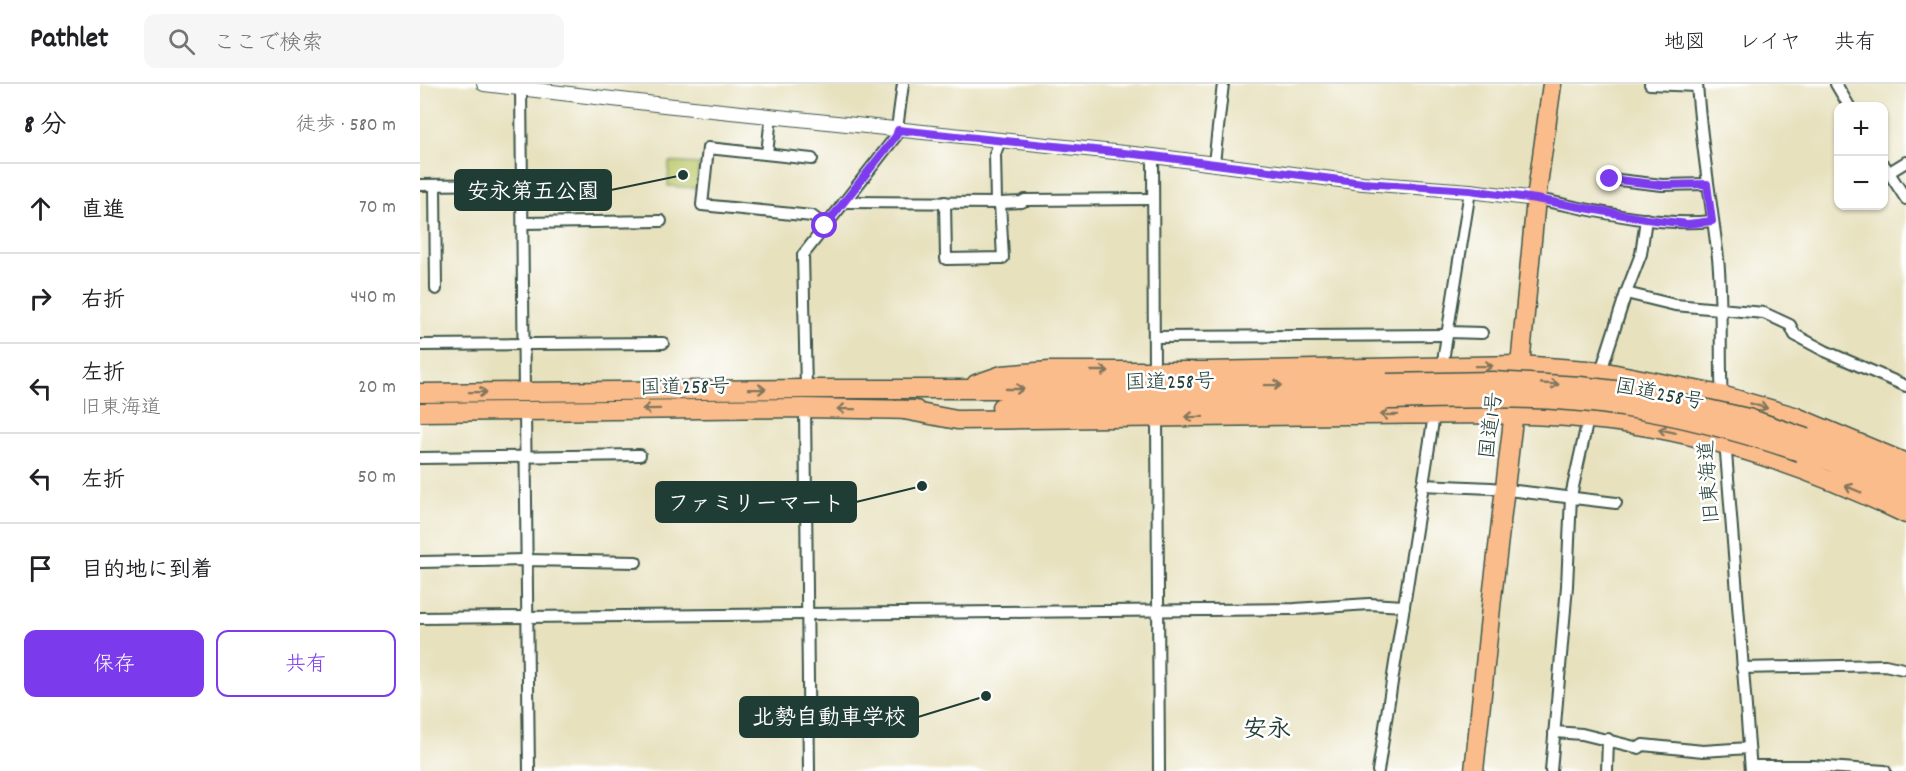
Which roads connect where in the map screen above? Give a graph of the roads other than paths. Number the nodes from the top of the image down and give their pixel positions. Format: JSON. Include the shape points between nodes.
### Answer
{"nodes":[{"id":1,"x":484,"y":84,"type":"edge"},
{"id":2,"x":903,"y":84,"type":"edge"},
{"id":3,"x":1223,"y":84,"type":"edge"},
{"id":4,"x":1552,"y":84,"type":"edge"},
{"id":5,"x":1650,"y":84,"type":"edge"},
{"id":6,"x":1836,"y":84,"type":"edge"},
{"id":7,"x":1697,"y":85,"type":"edge"},
{"id":8,"x":530,"y":87,"type":"edge"},
{"id":9,"x":1847,"y":102,"type":"edge"},
{"id":10,"x":771,"y":116,"type":"junction"},
{"id":11,"x":898,"y":130,"type":"junction"},
{"id":12,"x":1000,"y":140,"type":"junction"},
{"id":13,"x":767,"y":154,"type":"junction"},
{"id":14,"x":1153,"y":156,"type":"junction"},
{"id":15,"x":812,"y":159,"type":"dead end"},
{"id":16,"x":1906,"y":162,"type":"edge"},
{"id":17,"x":1214,"y":163,"type":"junction"},
{"id":18,"x":1888,"y":168,"type":"edge"},
{"id":19,"x":1888,"y":172,"type":"edge"},
{"id":20,"x":1610,"y":179,"type":"dead end"},
{"id":21,"x":522,"y":184,"type":"junction"},
{"id":22,"x":1707,"y":184,"type":"junction"},
{"id":23,"x":420,"y":185,"type":"edge"},
{"id":24,"x":435,"y":185,"type":"junction"},
{"id":25,"x":1470,"y":190,"type":"junction"},
{"id":26,"x":1152,"y":199,"type":"junction"},
{"id":27,"x":1536,"y":199,"type":"junction"},
{"id":28,"x":1906,"y":199,"type":"edge"},
{"id":29,"x":844,"y":202,"type":"junction"},
{"id":30,"x":945,"y":202,"type":"junction"},
{"id":31,"x":998,"y":202,"type":"junction"},
{"id":32,"x":1646,"y":219,"type":"junction"},
{"id":33,"x":661,"y":220,"type":"dead end"},
{"id":34,"x":1712,"y":221,"type":"junction"},
{"id":35,"x":523,"y":223,"type":"junction"},
{"id":36,"x":825,"y":226,"type":"junction"},
{"id":37,"x":436,"y":289,"type":"dead end"},
{"id":38,"x":1626,"y":293,"type":"junction"},
{"id":39,"x":1722,"y":310,"type":"junction"},
{"id":40,"x":1482,"y":333,"type":"dead end"},
{"id":41,"x":1447,"y":334,"type":"junction"},
{"id":42,"x":1154,"y":337,"type":"junction"},
{"id":43,"x":663,"y":343,"type":"dead end"},
{"id":44,"x":420,"y":345,"type":"edge"},
{"id":45,"x":524,"y":345,"type":"junction"},
{"id":46,"x":1520,"y":365,"type":"junction"},
{"id":47,"x":1443,"y":367,"type":"junction"},
{"id":48,"x":1154,"y":371,"type":"junction"},
{"id":49,"x":1601,"y":371,"type":"junction"},
{"id":50,"x":1906,"y":386,"type":"edge"},
{"id":51,"x":806,"y":389,"type":"junction"},
{"id":52,"x":960,"y":389,"type":"junction"},
{"id":53,"x":1387,"y":391,"type":"junction"},
{"id":54,"x":524,"y":392,"type":"junction"},
{"id":55,"x":420,"y":393,"type":"edge"},
{"id":56,"x":1722,"y":395,"type":"junction"},
{"id":57,"x":805,"y":408,"type":"junction"},
{"id":58,"x":904,"y":410,"type":"junction"},
{"id":59,"x":525,"y":411,"type":"junction"},
{"id":60,"x":420,"y":412,"type":"edge"},
{"id":61,"x":1434,"y":415,"type":"junction"},
{"id":62,"x":1514,"y":415,"type":"junction"},
{"id":63,"x":1156,"y":417,"type":"junction"},
{"id":64,"x":1588,"y":418,"type":"junction"},
{"id":65,"x":1725,"y":445,"type":"junction"},
{"id":66,"x":1803,"y":445,"type":"junction"},
{"id":67,"x":640,"y":455,"type":"dead end"},
{"id":68,"x":524,"y":456,"type":"junction"},
{"id":69,"x":420,"y":458,"type":"edge"},
{"id":70,"x":1906,"y":463,"type":"edge"},
{"id":71,"x":1906,"y":480,"type":"edge"},
{"id":72,"x":1422,"y":485,"type":"junction"},
{"id":73,"x":1505,"y":491,"type":"junction"},
{"id":74,"x":1571,"y":496,"type":"junction"},
{"id":75,"x":1906,"y":497,"type":"edge"},
{"id":76,"x":1616,"y":503,"type":"dead end"},
{"id":77,"x":1906,"y":514,"type":"edge"},
{"id":78,"x":526,"y":560,"type":"junction"},
{"id":79,"x":420,"y":562,"type":"edge"},
{"id":80,"x":636,"y":562,"type":"dead end"},
{"id":81,"x":1404,"y":606,"type":"junction"},
{"id":82,"x":1156,"y":611,"type":"junction"},
{"id":83,"x":807,"y":615,"type":"junction"},
{"id":84,"x":526,"y":617,"type":"junction"},
{"id":85,"x":420,"y":618,"type":"edge"},
{"id":86,"x":1742,"y":668,"type":"junction"},
{"id":87,"x":1902,"y":669,"type":"dead end"},
{"id":88,"x":1554,"y":732,"type":"junction"},
{"id":89,"x":1608,"y":740,"type":"junction"},
{"id":90,"x":1749,"y":748,"type":"junction"},
{"id":91,"x":1751,"y":768,"type":"edge"},
{"id":92,"x":529,"y":771,"type":"edge"},
{"id":93,"x":809,"y":771,"type":"edge"},
{"id":94,"x":1159,"y":771,"type":"edge"},
{"id":95,"x":1378,"y":771,"type":"edge"},
{"id":96,"x":1474,"y":771,"type":"edge"},
{"id":97,"x":1551,"y":771,"type":"edge"},
{"id":98,"x":1607,"y":771,"type":"edge"},
{"id":99,"x":1885,"y":771,"type":"edge"}],
"edges":[{"from":1,"to":8,"type":"street"},
{"from":2,"to":11,"type":"street"},
{"from":3,"to":17,"type":"street"},
{"from":4,"to":27,"type":"highway","name":"国道1号"},
{"from":5,"to":7,"type":"street"},
{"from":6,"to":9,"type":"street"},
{"from":7,"to":22,"type":"street","name":"旧東海道"},
{"from":8,"to":10,"type":"street"},
{"from":8,"to":21,"type":"street"},
{"from":10,"to":11,"type":"street"},
{"from":10,"to":13,"type":"street"},
{"from":11,"to":12,"type":"street"},
{"from":11,"to":29,"type":"street"},
{"from":12,"to":14,"type":"street"},
{"from":12,"to":31,"type":"street","via":[[995,154]]},
{"from":13,"to":15,"type":"street"},
{"from":13,"to":36,"type":"street","via":[[708,148],[702,205],[812,216]]},
{"from":14,"to":17,"type":"street"},
{"from":14,"to":26,"type":"street"},
{"from":16,"to":18,"type":"street"},
{"from":17,"to":25,"type":"street","via":[[1363,183]]},
{"from":19,"to":28,"type":"street"},
{"from":20,"to":22,"type":"street","via":[[1662,185]]},
{"from":21,"to":24,"type":"street"},
{"from":21,"to":35,"type":"street"},
{"from":22,"to":34,"type":"street","name":"旧東海道"},
{"from":23,"to":24,"type":"street"},
{"from":24,"to":37,"type":"street"},
{"from":25,"to":27,"type":"street"},
{"from":25,"to":41,"type":"street"},
{"from":26,"to":31,"type":"street"},
{"from":26,"to":42,"type":"street"},
{"from":27,"to":32,"type":"street"},
{"from":27,"to":46,"type":"highway","name":"国道1号"},
{"from":29,"to":30,"type":"street"},
{"from":29,"to":36,"type":"street"},
{"from":30,"to":31,"type":"street"},
{"from":30,"to":31,"type":"street","via":[[946,259],[1003,258]]},
{"from":32,"to":34,"type":"street","via":[[1688,224]]},
{"from":32,"to":38,"type":"street","via":[[1641,255]]},
{"from":33,"to":35,"type":"street"},
{"from":34,"to":39,"type":"street","name":"旧東海道"},
{"from":35,"to":45,"type":"street"},
{"from":36,"to":51,"type":"street","via":[[803,255]]},
{"from":38,"to":39,"type":"street"},
{"from":38,"to":49,"type":"street"},
{"from":39,"to":50,"type":"street","via":[[1764,313],[1790,325],[1795,335],[1825,351]]},
{"from":39,"to":56,"type":"street","name":"旧東海道"},
{"from":40,"to":41,"type":"street"},
{"from":41,"to":42,"type":"street"},
{"from":41,"to":47,"type":"street"},
{"from":42,"to":48,"type":"street"},
{"from":43,"to":45,"type":"street"},
{"from":44,"to":45,"type":"street"},
{"from":45,"to":54,"type":"street"},
{"from":47,"to":46,"type":"highway","one_way":true},
{"from":46,"to":49,"type":"highway"},
{"from":46,"to":62,"type":"highway","name":"国道1号"},
{"from":47,"to":48,"type":"highway"},
{"from":52,"to":48,"type":"highway","one_way":true,"via":[[1002,375]]},
{"from":49,"to":56,"type":"highway"},
{"from":51,"to":52,"type":"highway","name":"国道258号"},
{"from":54,"to":51,"type":"highway","name":"国道258号","one_way":true},
{"from":52,"to":53,"type":"highway","name":"国道258号","one_way":true},
{"from":53,"to":58,"type":"highway","name":"国道258号"},
{"from":53,"to":66,"type":"highway","name":"国道258号","bridge":true,"via":[[1493,381],[1632,392],[1748,418]]},
{"from":55,"to":54,"type":"highway","name":"国道258号","one_way":true},
{"from":56,"to":65,"type":"street","name":"旧東海道"},
{"from":56,"to":70,"type":"highway","one_way":true,"via":[[1794,416]]},
{"from":58,"to":57,"type":"highway","name":"国道258号","one_way":true},
{"from":57,"to":59,"type":"highway","name":"国道258号","one_way":true},
{"from":57,"to":83,"type":"street"},
{"from":58,"to":63,"type":"highway","via":[[957,420]]},
{"from":59,"to":60,"type":"highway","name":"国道258号"},
{"from":59,"to":68,"type":"street"},
{"from":61,"to":62,"type":"highway"},
{"from":61,"to":63,"type":"highway","one_way":true},
{"from":61,"to":72,"type":"street"},
{"from":62,"to":64,"type":"highway"},
{"from":62,"to":73,"type":"highway","name":"国道1号"},
{"from":63,"to":82,"type":"street"},
{"from":65,"to":64,"type":"highway","one_way":true},
{"from":64,"to":74,"type":"street"},
{"from":77,"to":65,"type":"highway","one_way":true,"via":[[1798,466]]},
{"from":65,"to":86,"type":"street","name":"旧東海道"},
{"from":66,"to":71,"type":"highway","name":"国道258号","via":[[1840,449]]},
{"from":66,"to":75,"type":"highway","name":"国道258号"},
{"from":67,"to":68,"type":"street"},
{"from":68,"to":69,"type":"street"},
{"from":68,"to":78,"type":"street"},
{"from":72,"to":73,"type":"street"},
{"from":72,"to":81,"type":"street"},
{"from":73,"to":74,"type":"street"},
{"from":73,"to":96,"type":"highway","name":"国道1号"},
{"from":74,"to":76,"type":"street"},
{"from":74,"to":88,"type":"street"},
{"from":78,"to":79,"type":"street"},
{"from":78,"to":80,"type":"street"},
{"from":78,"to":84,"type":"street"},
{"from":81,"to":82,"type":"street"},
{"from":81,"to":95,"type":"street"},
{"from":82,"to":83,"type":"street"},
{"from":82,"to":94,"type":"street"},
{"from":83,"to":84,"type":"street"},
{"from":83,"to":93,"type":"street"},
{"from":84,"to":85,"type":"street"},
{"from":84,"to":92,"type":"street"},
{"from":86,"to":87,"type":"street","via":[[1885,665]]},
{"from":86,"to":90,"type":"street","name":"旧東海道"},
{"from":88,"to":89,"type":"street"},
{"from":88,"to":97,"type":"street"},
{"from":89,"to":90,"type":"street","via":[[1639,748]]},
{"from":89,"to":98,"type":"street"},
{"from":90,"to":91,"type":"street","name":"旧東海道"},
{"from":91,"to":99,"type":"street","via":[[1813,766]]}]}
